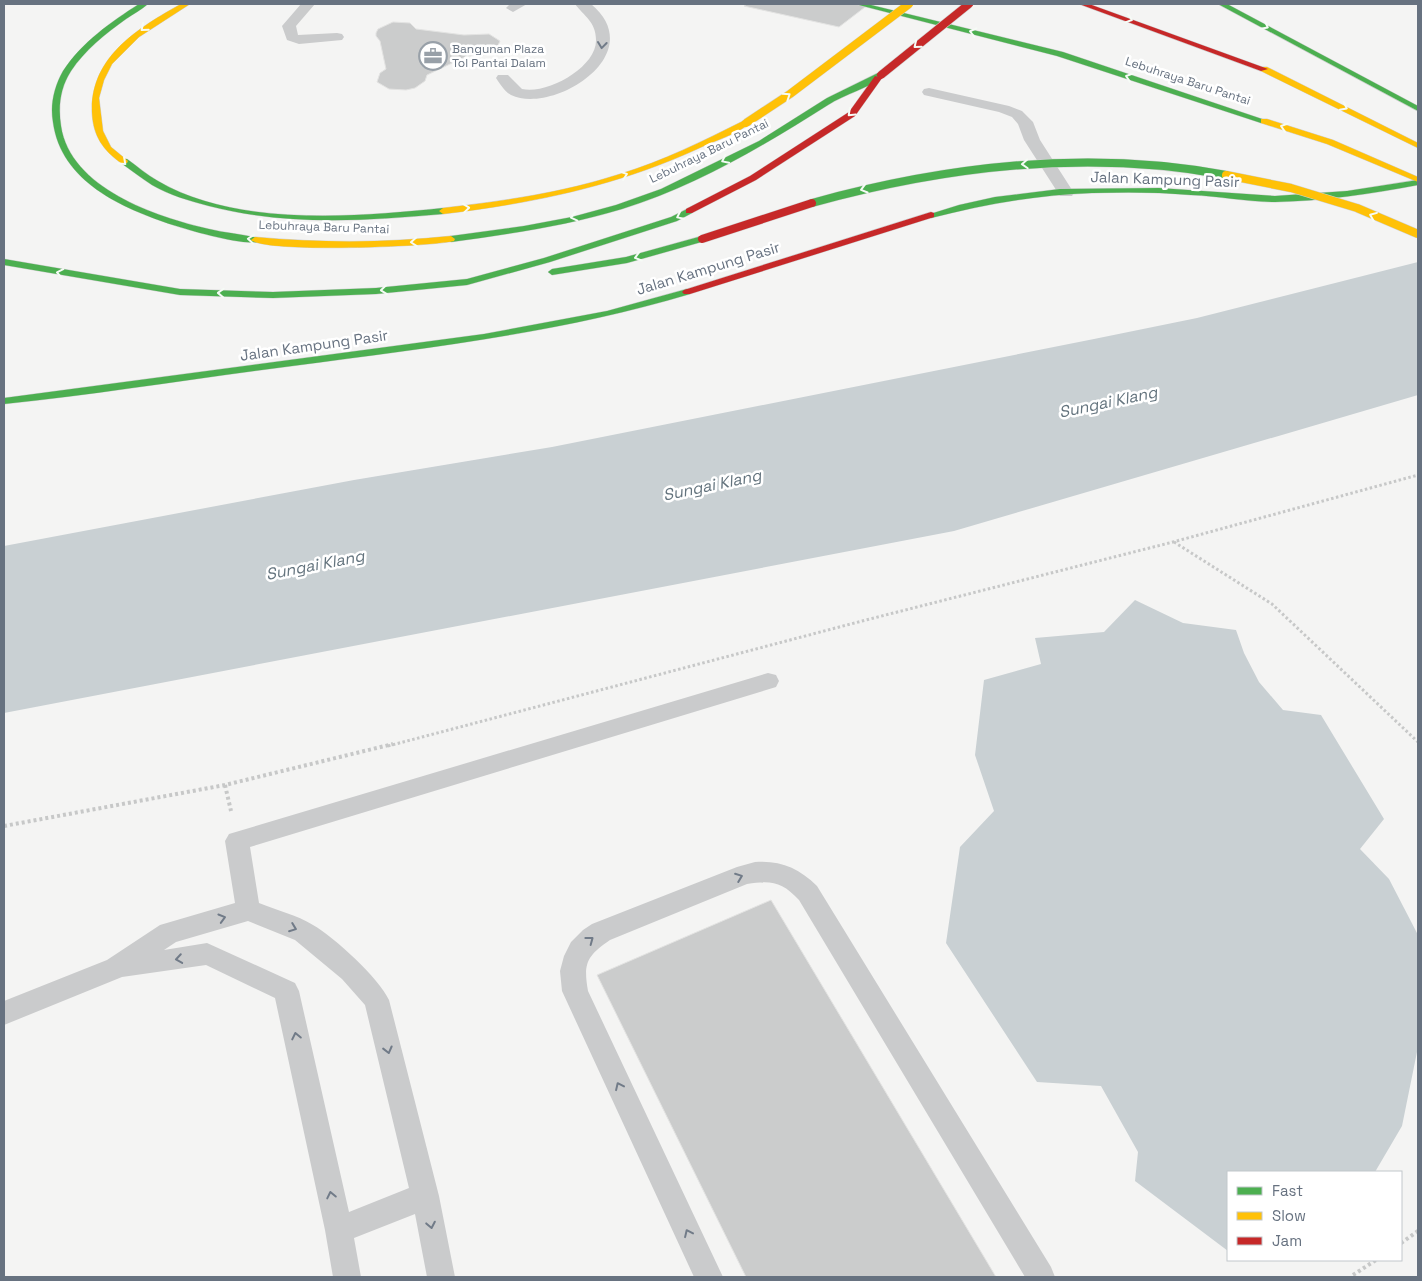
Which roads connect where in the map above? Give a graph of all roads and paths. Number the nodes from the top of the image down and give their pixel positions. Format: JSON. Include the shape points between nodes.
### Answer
{"nodes":[{"id":1,"x":144,"y":4,"type":"edge"},
{"id":2,"x":186,"y":4,"type":"edge"},
{"id":3,"x":308,"y":4,"type":"edge"},
{"id":4,"x":582,"y":4,"type":"edge"},
{"id":5,"x":859,"y":4,"type":"edge"},
{"id":6,"x":909,"y":4,"type":"edge"},
{"id":7,"x":969,"y":4,"type":"edge"},
{"id":8,"x":1083,"y":4,"type":"edge"},
{"id":9,"x":1222,"y":4,"type":"edge"},
{"id":10,"x":337,"y":37,"type":"dead end"},
{"id":11,"x":881,"y":75,"type":"junction"},
{"id":12,"x":503,"y":78,"type":"dead end"},
{"id":13,"x":930,"y":92,"type":"dead end"},
{"id":14,"x":1418,"y":109,"type":"edge"},
{"id":15,"x":1418,"y":146,"type":"edge"},
{"id":16,"x":1418,"y":182,"type":"edge"},
{"id":17,"x":1066,"y":193,"type":"junction"},
{"id":18,"x":1418,"y":234,"type":"edge"},
{"id":19,"x":4,"y":262,"type":"edge"},
{"id":20,"x":467,"y":282,"type":"junction"},
{"id":21,"x":4,"y":401,"type":"edge"},
{"id":22,"x":1418,"y":474,"type":"edge"},
{"id":23,"x":1173,"y":542,"type":"junction"},
{"id":24,"x":768,"y":681,"type":"dead end"},
{"id":25,"x":1418,"y":742,"type":"edge"},
{"id":26,"x":4,"y":826,"type":"edge"},
{"id":27,"x":248,"y":910,"type":"junction"},
{"id":28,"x":116,"y":968,"type":"junction"},
{"id":29,"x":4,"y":1013,"type":"edge"},
{"id":30,"x":425,"y":1196,"type":"junction"},
{"id":31,"x":339,"y":1230,"type":"junction"},
{"id":32,"x":1418,"y":1231,"type":"edge"},
{"id":33,"x":1402,"y":1242,"type":"edge"},
{"id":34,"x":1375,"y":1261,"type":"edge"},
{"id":35,"x":1354,"y":1275,"type":"dead end"},
{"id":36,"x":347,"y":1277,"type":"edge"},
{"id":37,"x":441,"y":1277,"type":"edge"},
{"id":38,"x":708,"y":1277,"type":"edge"},
{"id":39,"x":1041,"y":1277,"type":"edge"}],
"edges":[{"from":11,"to":1,"type":"main road","name":"Lebuhraya Baru Pantai","one_way":true,"via":[[824,103],[769,139],[663,191],[600,211],[539,226],[414,243],[350,244],[238,238],[197,231],[118,200],[91,181],[70,160],[53,115],[56,90],[78,56],[111,26]]},
{"from":2,"to":6,"type":"main road","name":"Lebuhraya Baru Pantai","one_way":true,"bridge":true,"via":[[157,18],[118,52],[99,76],[93,98],[94,116],[103,143],[129,167],[157,186],[204,204],[257,214],[318,218],[398,216],[506,204],[624,176],[698,147],[746,123],[790,94]]},
{"from":3,"to":10,"type":"lane","via":[[289,26],[292,37],[299,40]]},
{"from":4,"to":12,"type":"lane","one_way":true,"via":[[596,17],[604,34],[601,54],[582,74],[552,90],[529,94],[514,90]]},
{"from":16,"to":5,"type":"main road","name":"Lebuhraya Baru Pantai","one_way":true,"via":[[1330,142],[1060,54]]},
{"from":7,"to":11,"type":"main road","name":"Lebuhraya Baru Pantai","one_way":true,"bridge":true},
{"from":8,"to":15,"type":"main road","one_way":true,"via":[[1252,63]]},
{"from":9,"to":14,"type":"main road","one_way":true},
{"from":11,"to":20,"type":"main road","name":"Lebuhraya Baru Pantai","one_way":true,"via":[[852,114],[753,178],[674,219]]},
{"from":13,"to":17,"type":"lane","via":[[1018,114]]},
{"from":16,"to":17,"type":"main road","name":"Jalan Kampung Pasir","via":[[1364,193],[1273,199],[1191,192],[1118,190]]},
{"from":17,"to":21,"type":"main road","name":"Jalan Kampung Pasir","via":[[1036,194],[959,206],[663,300],[493,336]]},
{"from":18,"to":20,"type":"main road","one_way":true,"bridge":true,"via":[[1351,206],[1294,189],[1190,170],[1096,162],[981,166],[876,185],[627,260]]},
{"from":20,"to":19,"type":"main road","name":"Lebuhraya Baru Pantai","one_way":true,"via":[[376,291],[273,295],[180,292]]},
{"from":22,"to":23,"type":"path"},
{"from":23,"to":25,"type":"path","via":[[1272,604]]},
{"from":23,"to":26,"type":"path","via":[[436,734],[254,778]]},
{"from":24,"to":27,"type":"lane","via":[[237,841]]},
{"from":28,"to":27,"type":"lane","one_way":true,"via":[[169,933]]},
{"from":27,"to":30,"type":"lane","one_way":true,"via":[[304,932],[351,971],[376,1000]]},
{"from":28,"to":29,"type":"lane"},
{"from":31,"to":28,"type":"lane","one_way":true,"via":[[286,991],[207,954]]},
{"from":30,"to":31,"type":"lane"},
{"from":30,"to":37,"type":"lane","one_way":true},
{"from":31,"to":36,"type":"lane"},
{"from":32,"to":33,"type":"path"},
{"from":34,"to":35,"type":"path"},
{"from":38,"to":39,"type":"lane","one_way":true,"via":[[575,991],[571,973],[574,957],[585,942],[601,932],[745,874],[763,871],[780,872],[797,881],[808,893]]}]}
